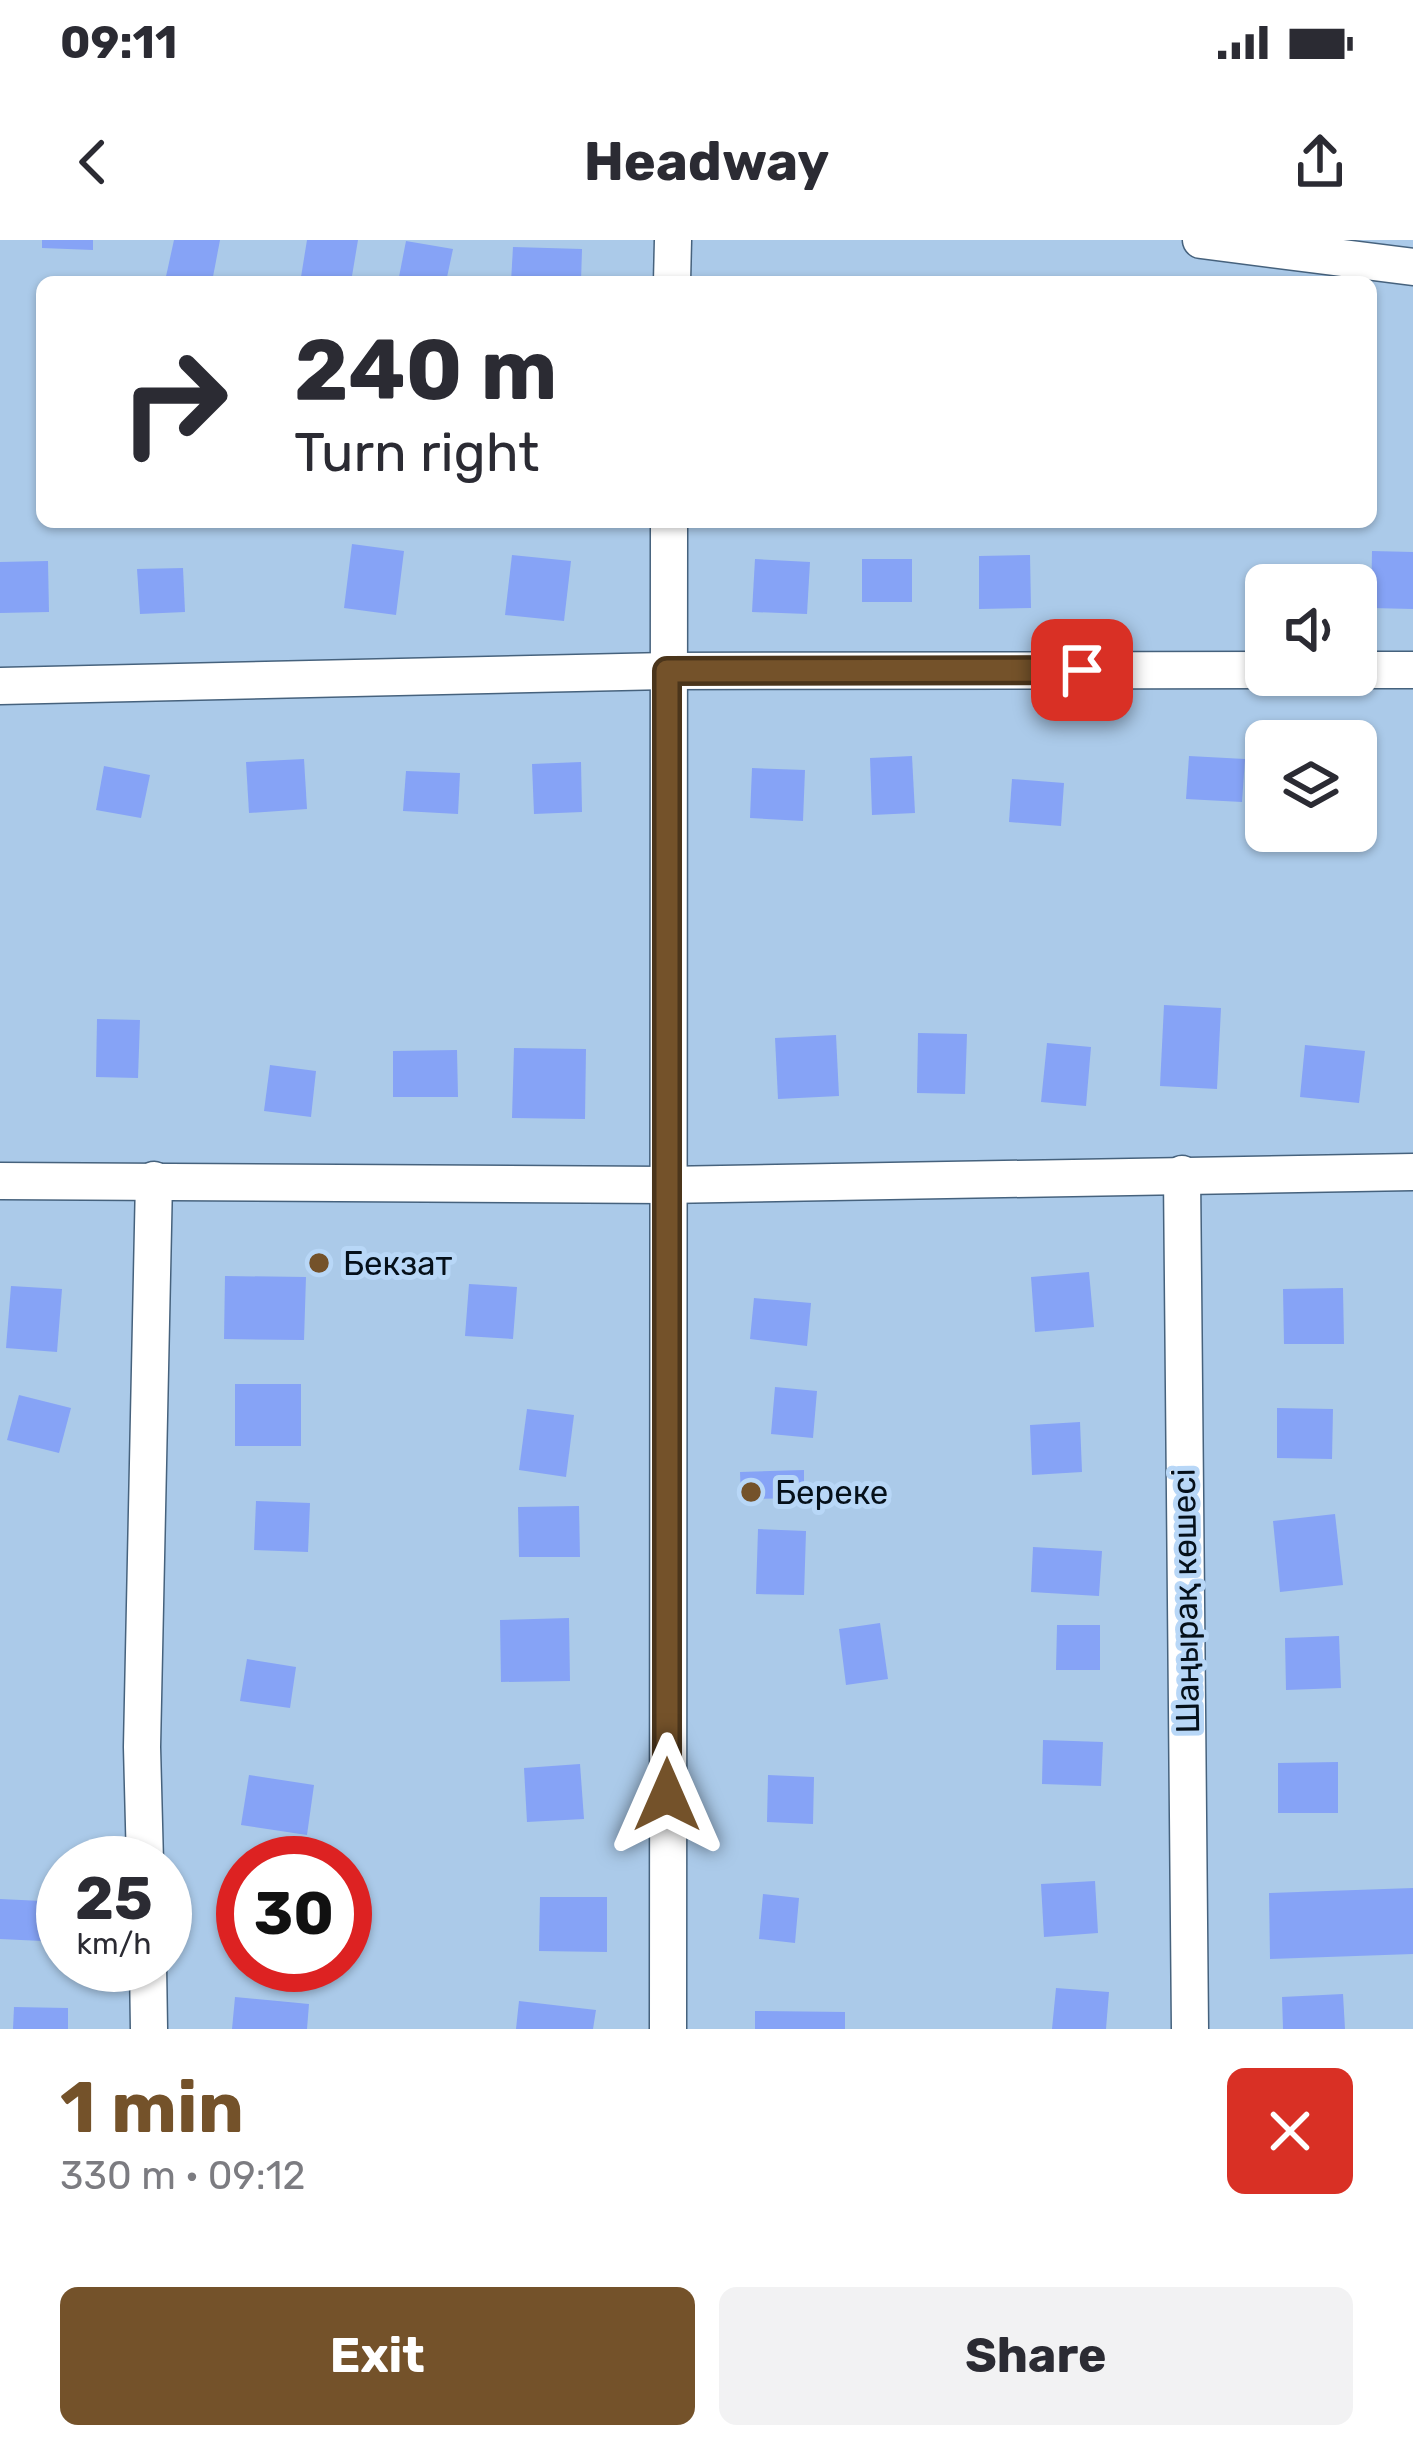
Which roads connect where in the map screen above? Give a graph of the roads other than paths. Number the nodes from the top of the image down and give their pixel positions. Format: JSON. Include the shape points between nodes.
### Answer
{"nodes":[{"id":1,"x":673,"y":240,"type":"edge"},
{"id":2,"x":1201,"y":240,"type":"edge"},
{"id":3,"x":1413,"y":267,"type":"edge"},
{"id":4,"x":672,"y":276,"type":"edge"},
{"id":5,"x":669,"y":528,"type":"edge"},
{"id":6,"x":1245,"y":670,"type":"edge"},
{"id":7,"x":1377,"y":670,"type":"edge"},
{"id":8,"x":1413,"y":670,"type":"edge"},
{"id":9,"x":667,"y":671,"type":"junction"},
{"id":10,"x":0,"y":686,"type":"edge"},
{"id":11,"x":1413,"y":1172,"type":"edge"},
{"id":12,"x":1182,"y":1174,"type":"junction"},
{"id":13,"x":0,"y":1180,"type":"edge"},
{"id":14,"x":154,"y":1180,"type":"junction"},
{"id":15,"x":665,"y":1185,"type":"junction"},
{"id":16,"x":144,"y":1836,"type":"edge"},
{"id":17,"x":148,"y":1992,"type":"edge"},
{"id":18,"x":149,"y":2029,"type":"edge"},
{"id":19,"x":668,"y":2029,"type":"edge"},
{"id":20,"x":1190,"y":2029,"type":"edge"}],
"edges":[{"from":1,"to":4,"type":"street"},
{"from":2,"to":3,"type":"street"},
{"from":5,"to":9,"type":"street"},
{"from":6,"to":9,"type":"street"},
{"from":7,"to":8,"type":"street"},
{"from":9,"to":10,"type":"street"},
{"from":9,"to":15,"type":"street"},
{"from":11,"to":12,"type":"street"},
{"from":12,"to":15,"type":"street"},
{"from":12,"to":20,"type":"street","name":"Шаңырақ көшесі"},
{"from":13,"to":14,"type":"street"},
{"from":14,"to":15,"type":"street"},
{"from":14,"to":16,"type":"street"},
{"from":15,"to":19,"type":"street"},
{"from":17,"to":18,"type":"street"}]}
